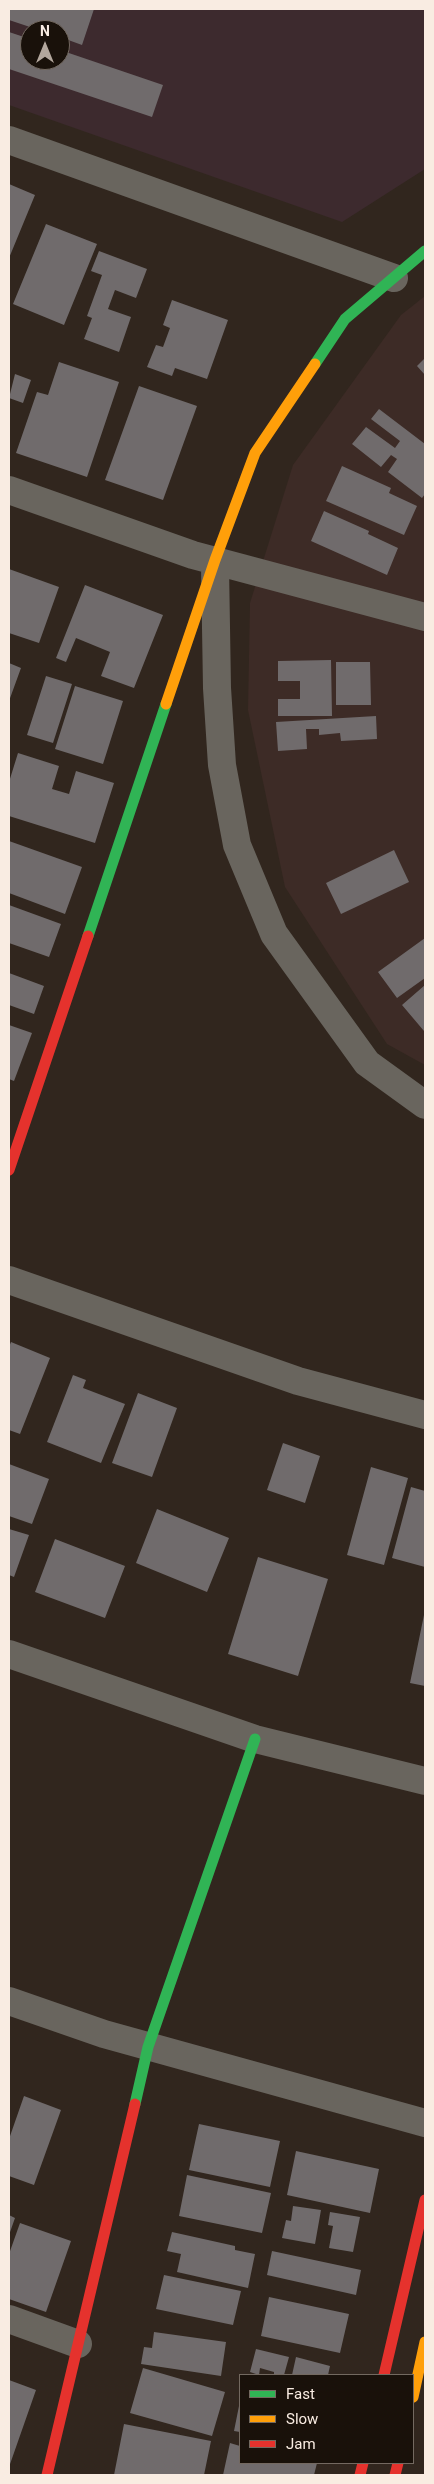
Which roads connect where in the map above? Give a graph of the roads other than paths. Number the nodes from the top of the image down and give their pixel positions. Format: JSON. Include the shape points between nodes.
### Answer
{"nodes":[{"id":1,"x":9,"y":140,"type":"edge"},
{"id":2,"x":425,"y":251,"type":"edge"},
{"id":3,"x":394,"y":278,"type":"junction"},
{"id":4,"x":9,"y":490,"type":"edge"},
{"id":5,"x":214,"y":560,"type":"junction"},
{"id":6,"x":425,"y":617,"type":"edge"},
{"id":7,"x":425,"y":1106,"type":"edge"},
{"id":8,"x":9,"y":1170,"type":"edge"},
{"id":9,"x":9,"y":1280,"type":"edge"},
{"id":10,"x":425,"y":1415,"type":"edge"},
{"id":11,"x":9,"y":1654,"type":"edge"},
{"id":12,"x":255,"y":1739,"type":"junction"},
{"id":13,"x":425,"y":1781,"type":"edge"},
{"id":14,"x":9,"y":2000,"type":"edge"},
{"id":15,"x":148,"y":2047,"type":"junction"},
{"id":16,"x":425,"y":2123,"type":"edge"},
{"id":17,"x":425,"y":2200,"type":"edge"},
{"id":18,"x":9,"y":2318,"type":"edge"},
{"id":19,"x":425,"y":2342,"type":"edge"},
{"id":20,"x":78,"y":2344,"type":"junction"},
{"id":21,"x":384,"y":2374,"type":"edge"},
{"id":22,"x":414,"y":2392,"type":"edge"},
{"id":23,"x":47,"y":2475,"type":"edge"}],
"edges":[{"from":1,"to":3,"type":"street"},
{"from":2,"to":3,"type":"street"},
{"from":3,"to":5,"type":"street","via":[[345,320],[255,453]]},
{"from":4,"to":5,"type":"street"},
{"from":5,"to":6,"type":"street"},
{"from":5,"to":7,"type":"street","via":[[222,765],[237,845],[274,934],[361,1055],[367,1063]]},
{"from":5,"to":8,"type":"street"},
{"from":9,"to":10,"type":"street","via":[[298,1381]]},
{"from":11,"to":12,"type":"street"},
{"from":12,"to":13,"type":"street"},
{"from":12,"to":15,"type":"street"},
{"from":14,"to":15,"type":"street"},
{"from":15,"to":16,"type":"street"},
{"from":15,"to":20,"type":"street"},
{"from":17,"to":21,"type":"street"},
{"from":18,"to":20,"type":"street"},
{"from":19,"to":22,"type":"street"},
{"from":20,"to":23,"type":"street"}]}
